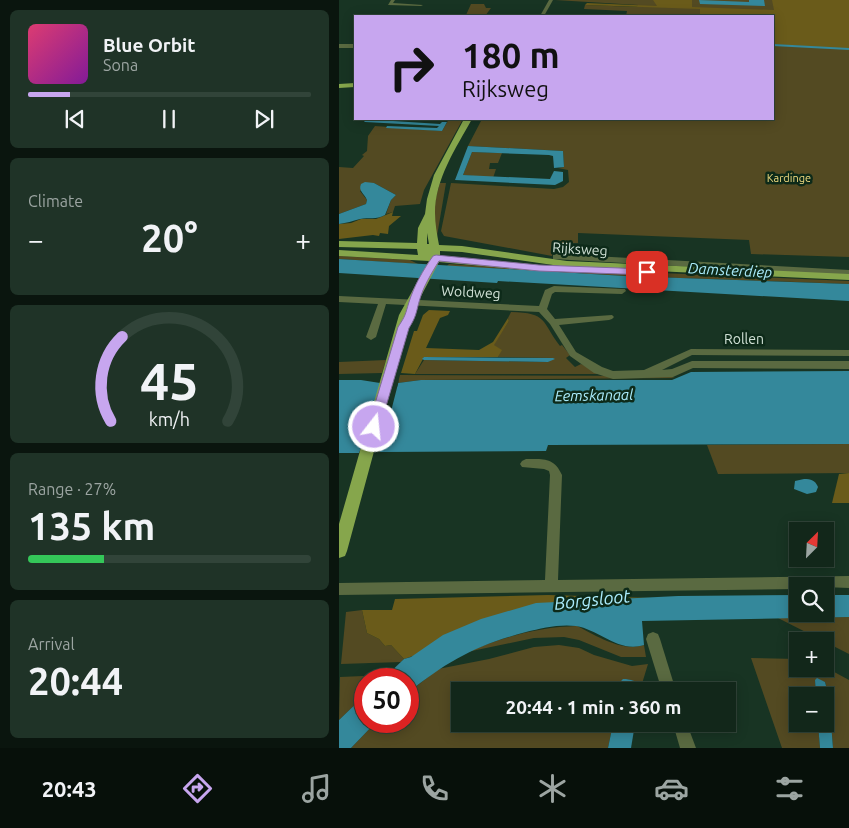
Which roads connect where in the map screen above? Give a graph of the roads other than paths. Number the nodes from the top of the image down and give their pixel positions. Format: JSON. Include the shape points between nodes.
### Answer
{"nodes":[{"id":1,"x":393,"y":0,"type":"edge"},
{"id":2,"x":551,"y":0,"type":"edge"},
{"id":3,"x":421,"y":5,"type":"dead end"},
{"id":4,"x":543,"y":15,"type":"edge"},
{"id":5,"x":339,"y":46,"type":"edge"},
{"id":6,"x":354,"y":46,"type":"edge"},
{"id":7,"x":354,"y":85,"type":"edge"},
{"id":8,"x":339,"y":86,"type":"edge"},
{"id":9,"x":467,"y":120,"type":"edge"},
{"id":10,"x":430,"y":214,"type":"junction"},
{"id":11,"x":339,"y":244,"type":"edge"},
{"id":12,"x":422,"y":246,"type":"junction"},
{"id":13,"x":434,"y":247,"type":"junction"},
{"id":14,"x":339,"y":253,"type":"edge"},
{"id":15,"x":556,"y":257,"type":"dead end"},
{"id":16,"x":588,"y":260,"type":"junction"},
{"id":17,"x":572,"y":264,"type":"junction"},
{"id":18,"x":428,"y":266,"type":"junction"},
{"id":19,"x":607,"y":266,"type":"junction"},
{"id":20,"x":849,"y":277,"type":"edge"},
{"id":21,"x":622,"y":292,"type":"dead end"},
{"id":22,"x":339,"y":299,"type":"edge"},
{"id":23,"x":383,"y":301,"type":"junction"},
{"id":24,"x":413,"y":303,"type":"junction"},
{"id":25,"x":541,"y":309,"type":"junction"},
{"id":26,"x":609,"y":317,"type":"dead end"},
{"id":27,"x":553,"y":322,"type":"junction"},
{"id":28,"x":371,"y":337,"type":"dead end"},
{"id":29,"x":849,"y":353,"type":"edge"},
{"id":30,"x":849,"y":365,"type":"edge"},
{"id":31,"x":643,"y":375,"type":"junction"},
{"id":32,"x":526,"y":464,"type":"dead end"},
{"id":33,"x":339,"y":551,"type":"edge"},
{"id":34,"x":849,"y":582,"type":"edge"},
{"id":35,"x":551,"y":586,"type":"junction"},
{"id":36,"x":339,"y":589,"type":"edge"},
{"id":37,"x":653,"y":639,"type":"dead end"},
{"id":38,"x":666,"y":682,"type":"edge"},
{"id":39,"x":683,"y":732,"type":"edge"},
{"id":40,"x":688,"y":748,"type":"edge"}],
"edges":[{"from":1,"to":3,"type":"street","via":[[390,4]]},
{"from":2,"to":4,"type":"street"},
{"from":5,"to":6,"type":"street"},
{"from":7,"to":8,"type":"main road"},
{"from":9,"to":10,"type":"main road","via":[[440,170]]},
{"from":10,"to":12,"type":"main road","via":[[423,224]]},
{"from":10,"to":13,"type":"main road"},
{"from":11,"to":12,"type":"main road","name":"Rijksweg"},
{"from":12,"to":13,"type":"main road","name":"Rijksweg"},
{"from":12,"to":18,"type":"main road"},
{"from":13,"to":17,"type":"main road","name":"Rijksweg","via":[[480,250]]},
{"from":13,"to":18,"type":"main road"},
{"from":14,"to":18,"type":"main road","name":"Rijksweg"},
{"from":15,"to":16,"type":"street","name":"Rijksweg"},
{"from":16,"to":17,"type":"main road"},
{"from":16,"to":19,"type":"street","name":"Rijksweg"},
{"from":17,"to":19,"type":"main road","name":"Rijksweg"},
{"from":18,"to":19,"type":"main road","name":"Rijksweg"},
{"from":18,"to":24,"type":"main road"},
{"from":19,"to":20,"type":"main road","name":"Rijksweg","via":[[677,272]]},
{"from":21,"to":25,"type":"street","via":[[554,289],[548,292]]},
{"from":22,"to":23,"type":"street","name":"Woldweg"},
{"from":23,"to":24,"type":"street","name":"Woldweg"},
{"from":23,"to":28,"type":"street"},
{"from":24,"to":25,"type":"street","name":"Woldweg"},
{"from":24,"to":33,"type":"main road","via":[[412,316],[404,327],[387,380]]},
{"from":25,"to":27,"type":"street"},
{"from":26,"to":27,"type":"street"},
{"from":27,"to":31,"type":"street","name":"Rollen","via":[[573,354],[588,365],[613,376]]},
{"from":29,"to":31,"type":"street","name":"Rollen","via":[[691,352]]},
{"from":30,"to":31,"type":"street","name":"Rollen","via":[[692,364],[673,373]]},
{"from":32,"to":35,"type":"street","via":[[545,464],[553,468],[555,475]]},
{"from":34,"to":35,"type":"street"},
{"from":35,"to":36,"type":"street"},
{"from":37,"to":38,"type":"street"},
{"from":39,"to":40,"type":"street"}]}
